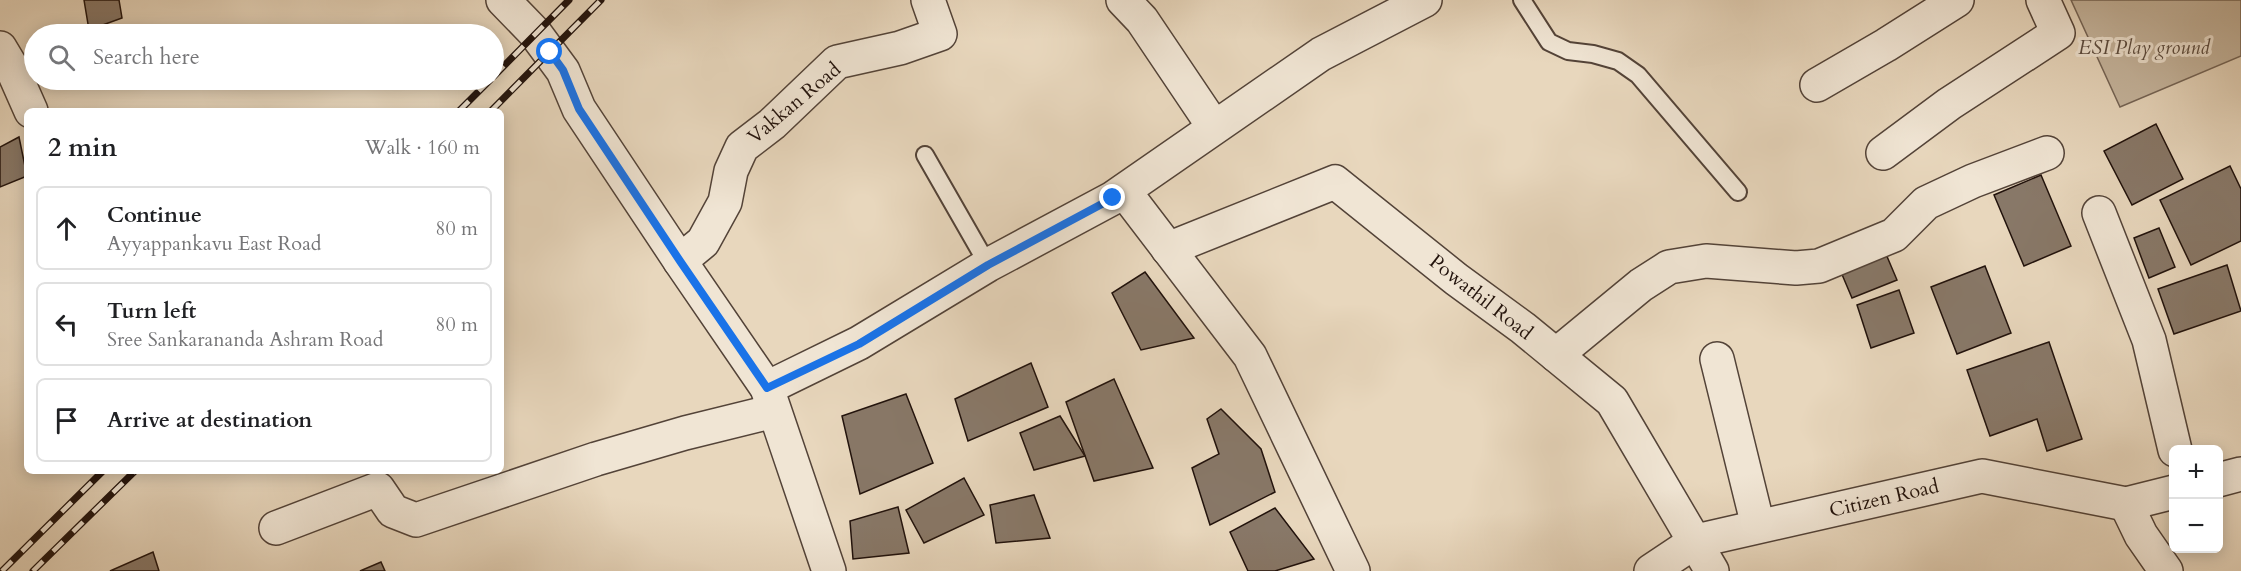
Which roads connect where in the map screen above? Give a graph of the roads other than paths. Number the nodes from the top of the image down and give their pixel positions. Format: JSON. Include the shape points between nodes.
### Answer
{"nodes":[{"id":1,"x":503,"y":0,"type":"edge"},
{"id":2,"x":928,"y":0,"type":"edge"},
{"id":3,"x":1123,"y":0,"type":"edge"},
{"id":4,"x":1425,"y":0,"type":"edge"},
{"id":5,"x":1522,"y":0,"type":"edge"},
{"id":6,"x":1956,"y":0,"type":"edge"},
{"id":7,"x":2043,"y":0,"type":"edge"},
{"id":8,"x":0,"y":48,"type":"edge"},
{"id":9,"x":1817,"y":85,"type":"dead end"},
{"id":10,"x":30,"y":108,"type":"edge"},
{"id":11,"x":1214,"y":128,"type":"junction"},
{"id":12,"x":1883,"y":153,"type":"dead end"},
{"id":13,"x":2047,"y":153,"type":"dead end"},
{"id":14,"x":925,"y":155,"type":"dead end"},
{"id":15,"x":1124,"y":191,"type":"junction"},
{"id":16,"x":1738,"y":192,"type":"dead end"},
{"id":17,"x":2099,"y":213,"type":"dead end"},
{"id":18,"x":1168,"y":249,"type":"junction"},
{"id":19,"x":680,"y":261,"type":"junction"},
{"id":20,"x":988,"y":265,"type":"junction"},
{"id":21,"x":1556,"y":355,"type":"junction"},
{"id":22,"x":1718,"y":359,"type":"dead end"},
{"id":23,"x":771,"y":400,"type":"junction"},
{"id":24,"x":2174,"y":445,"type":"edge"},
{"id":25,"x":2241,"y":474,"type":"edge"},
{"id":26,"x":2223,"y":479,"type":"edge"},
{"id":27,"x":2169,"y":493,"type":"edge"},
{"id":28,"x":2126,"y":504,"type":"junction"},
{"id":29,"x":1758,"y":526,"type":"junction"},
{"id":30,"x":276,"y":528,"type":"dead end"},
{"id":31,"x":1696,"y":541,"type":"junction"},
{"id":32,"x":829,"y":571,"type":"edge"},
{"id":33,"x":1353,"y":571,"type":"edge"},
{"id":34,"x":1651,"y":571,"type":"edge"},
{"id":35,"x":1712,"y":571,"type":"edge"},
{"id":36,"x":2166,"y":571,"type":"edge"}],
"edges":[{"from":1,"to":19,"type":"street","via":[[563,70],[579,109]]},
{"from":2,"to":19,"type":"street","name":"Vakkan Road","via":[[940,34],[900,48],[837,62],[742,147],[731,171],[725,202],[703,242]]},
{"from":3,"to":11,"type":"street","via":[[1142,20]]},
{"from":4,"to":11,"type":"street","via":[[1321,54]]},
{"from":5,"to":16,"type":"lane","via":[[1549,42],[1568,51],[1618,61],[1638,75]]},
{"from":6,"to":9,"type":"street"},
{"from":7,"to":12,"type":"street","via":[[2058,33],[1949,104]]},
{"from":8,"to":10,"type":"street"},
{"from":11,"to":15,"type":"street"},
{"from":13,"to":21,"type":"street","via":[[1926,203],[1894,235],[1819,266],[1796,268],[1706,261],[1669,267],[1641,285]]},
{"from":14,"to":20,"type":"lane"},
{"from":15,"to":18,"type":"street"},
{"from":15,"to":20,"type":"street"},
{"from":17,"to":24,"type":"street","via":[[2149,340]]},
{"from":18,"to":21,"type":"street","name":"Powathil Road","via":[[1335,182]]},
{"from":18,"to":33,"type":"street","via":[[1250,356]]},
{"from":19,"to":23,"type":"street"},
{"from":20,"to":23,"type":"street"},
{"from":21,"to":31,"type":"street","name":"Powathil Road","via":[[1612,401]]},
{"from":22,"to":29,"type":"street"},
{"from":23,"to":30,"type":"street","via":[[685,433],[416,520],[393,511],[378,489]]},
{"from":23,"to":32,"type":"street"},
{"from":25,"to":26,"type":"street"},
{"from":27,"to":28,"type":"street"},
{"from":28,"to":29,"type":"street","name":"Citizen Road","via":[[1982,476]]},
{"from":28,"to":36,"type":"street","via":[[2141,535]]},
{"from":29,"to":31,"type":"street","name":"Citizen Road"},
{"from":31,"to":34,"type":"street","name":"Citizen Road"},
{"from":31,"to":35,"type":"street","name":"Powathil Road"}]}
